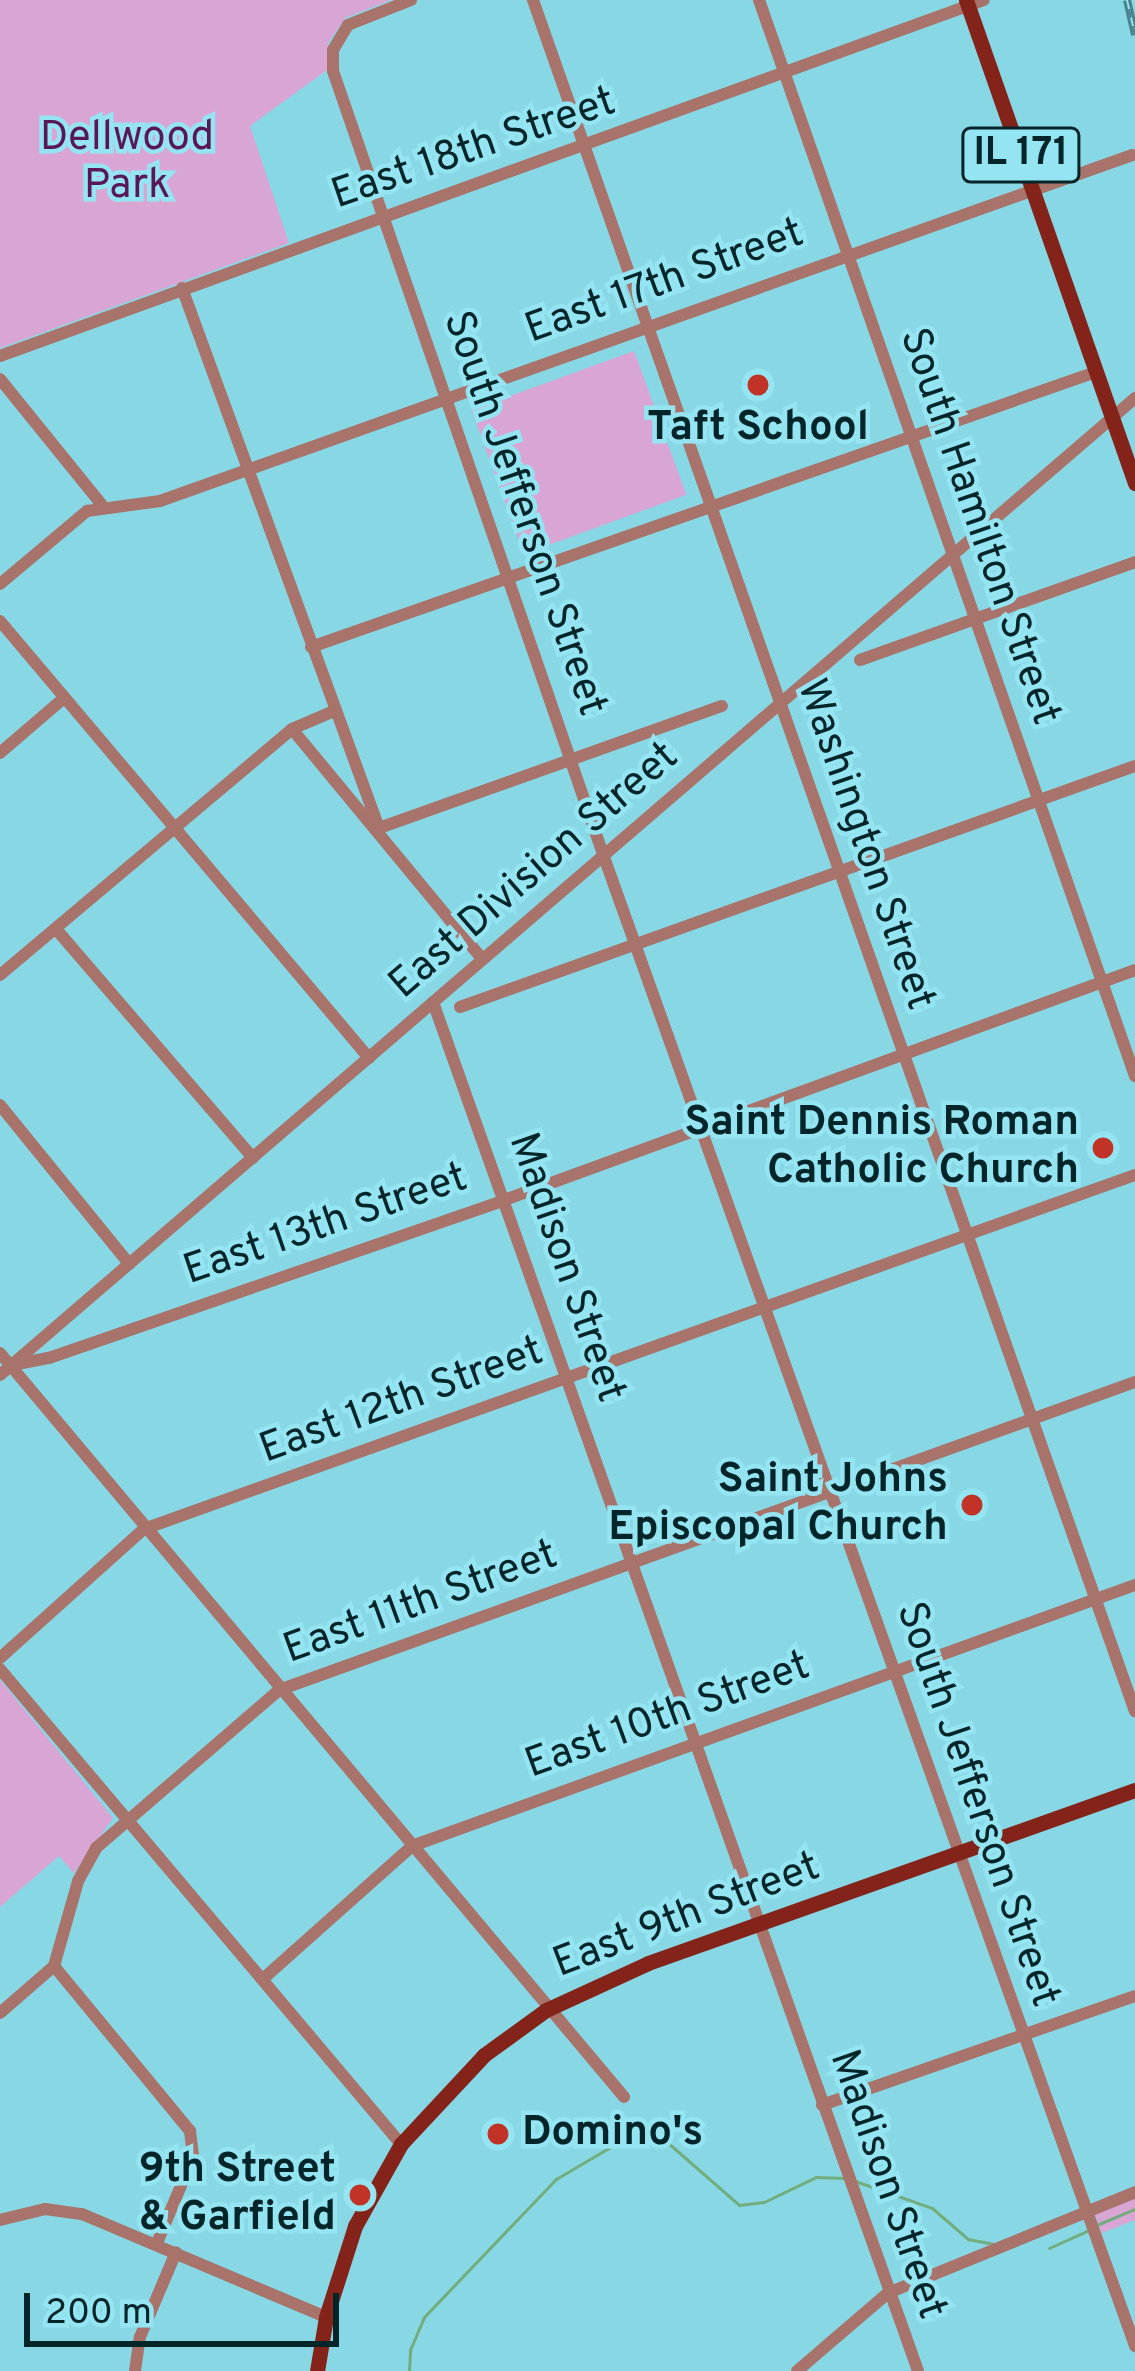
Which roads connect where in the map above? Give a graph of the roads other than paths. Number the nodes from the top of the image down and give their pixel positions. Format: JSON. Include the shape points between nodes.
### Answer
{"nodes":[{"id":1,"x":411,"y":0,"type":"edge"},
{"id":2,"x":533,"y":0,"type":"edge"},
{"id":3,"x":759,"y":0,"type":"edge"},
{"id":4,"x":973,"y":2,"type":"edge"},
{"id":5,"x":787,"y":74,"type":"junction"},
{"id":6,"x":582,"y":143,"type":"junction"},
{"id":7,"x":1132,"y":155,"type":"edge"},
{"id":8,"x":1033,"y":188,"type":"junction"},
{"id":9,"x":385,"y":214,"type":"junction"},
{"id":10,"x":848,"y":253,"type":"junction"},
{"id":11,"x":182,"y":288,"type":"junction"},
{"id":12,"x":646,"y":326,"type":"junction"},
{"id":13,"x":0,"y":356,"type":"edge"},
{"id":14,"x":1096,"y":372,"type":"junction"},
{"id":15,"x":0,"y":379,"type":"edge"},
{"id":16,"x":446,"y":396,"type":"junction"},
{"id":17,"x":1135,"y":398,"type":"edge"},
{"id":18,"x":1111,"y":417,"type":"junction"},
{"id":19,"x":912,"y":438,"type":"junction"},
{"id":20,"x":249,"y":468,"type":"junction"},
{"id":21,"x":1135,"y":483,"type":"edge"},
{"id":22,"x":104,"y":506,"type":"junction"},
{"id":23,"x":710,"y":507,"type":"junction"},
{"id":24,"x":952,"y":551,"type":"junction"},
{"id":25,"x":1135,"y":562,"type":"edge"},
{"id":26,"x":510,"y":575,"type":"junction"},
{"id":27,"x":0,"y":584,"type":"edge"},
{"id":28,"x":975,"y":620,"type":"junction"},
{"id":29,"x":0,"y":621,"type":"edge"},
{"id":30,"x":311,"y":647,"type":"junction"},
{"id":31,"x":860,"y":660,"type":"dead end"},
{"id":32,"x":64,"y":698,"type":"junction"},
{"id":33,"x":780,"y":705,"type":"junction"},
{"id":34,"x":722,"y":706,"type":"dead end"},
{"id":35,"x":334,"y":711,"type":"junction"},
{"id":36,"x":292,"y":729,"type":"junction"},
{"id":37,"x":0,"y":753,"type":"edge"},
{"id":38,"x":572,"y":757,"type":"junction"},
{"id":39,"x":1135,"y":766,"type":"edge"},
{"id":40,"x":1037,"y":800,"type":"junction"},
{"id":41,"x":379,"y":828,"type":"junction"},
{"id":42,"x":175,"y":829,"type":"junction"},
{"id":43,"x":604,"y":857,"type":"junction"},
{"id":44,"x":836,"y":872,"type":"junction"},
{"id":45,"x":56,"y":929,"type":"junction"},
{"id":46,"x":636,"y":943,"type":"junction"},
{"id":47,"x":482,"y":959,"type":"junction"},
{"id":48,"x":1135,"y":970,"type":"edge"},
{"id":49,"x":0,"y":975,"type":"edge"},
{"id":50,"x":1101,"y":983,"type":"junction"},
{"id":51,"x":434,"y":1002,"type":"junction"},
{"id":52,"x":460,"y":1007,"type":"dead end"},
{"id":53,"x":902,"y":1054,"type":"junction"},
{"id":54,"x":369,"y":1058,"type":"junction"},
{"id":55,"x":1135,"y":1076,"type":"edge"},
{"id":56,"x":0,"y":1106,"type":"edge"},
{"id":57,"x":704,"y":1127,"type":"junction"},
{"id":58,"x":253,"y":1158,"type":"junction"},
{"id":59,"x":1135,"y":1175,"type":"edge"},
{"id":60,"x":507,"y":1198,"type":"junction"},
{"id":61,"x":965,"y":1236,"type":"junction"},
{"id":62,"x":129,"y":1264,"type":"junction"},
{"id":63,"x":765,"y":1305,"type":"junction"},
{"id":64,"x":0,"y":1353,"type":"edge"},
{"id":65,"x":5,"y":1370,"type":"edge"},
{"id":66,"x":569,"y":1378,"type":"junction"},
{"id":67,"x":1135,"y":1382,"type":"edge"},
{"id":68,"x":1029,"y":1420,"type":"junction"},
{"id":69,"x":830,"y":1491,"type":"junction"},
{"id":70,"x":144,"y":1529,"type":"junction"},
{"id":71,"x":631,"y":1563,"type":"junction"},
{"id":72,"x":1135,"y":1585,"type":"edge"},
{"id":73,"x":1094,"y":1599,"type":"junction"},
{"id":74,"x":0,"y":1658,"type":"edge"},
{"id":75,"x":0,"y":1670,"type":"edge"},
{"id":76,"x":893,"y":1670,"type":"junction"},
{"id":77,"x":279,"y":1690,"type":"junction"},
{"id":78,"x":1135,"y":1711,"type":"edge"},
{"id":79,"x":694,"y":1743,"type":"junction"},
{"id":80,"x":1135,"y":1790,"type":"edge"},
{"id":81,"x":129,"y":1819,"type":"junction"},
{"id":82,"x":412,"y":1846,"type":"junction"},
{"id":83,"x":957,"y":1854,"type":"junction"},
{"id":84,"x":762,"y":1924,"type":"junction"},
{"id":85,"x":54,"y":1966,"type":"junction"},
{"id":86,"x":264,"y":1978,"type":"junction"},
{"id":87,"x":1135,"y":1996,"type":"edge"},
{"id":88,"x":546,"y":2010,"type":"junction"},
{"id":89,"x":0,"y":2013,"type":"edge"},
{"id":90,"x":1022,"y":2034,"type":"junction"},
{"id":91,"x":624,"y":2097,"type":"dead end"},
{"id":92,"x":822,"y":2104,"type":"junction"},
{"id":93,"x":400,"y":2144,"type":"junction"},
{"id":94,"x":1135,"y":2192,"type":"edge"},
{"id":95,"x":1088,"y":2210,"type":"junction"},
{"id":96,"x":0,"y":2220,"type":"edge"},
{"id":97,"x":157,"y":2243,"type":"junction"},
{"id":98,"x":176,"y":2252,"type":"junction"},
{"id":99,"x":888,"y":2293,"type":"junction"},
{"id":100,"x":326,"y":2317,"type":"junction"},
{"id":101,"x":1135,"y":2346,"type":"edge"},
{"id":102,"x":135,"y":2371,"type":"edge"},
{"id":103,"x":317,"y":2371,"type":"edge"},
{"id":104,"x":797,"y":2371,"type":"edge"},
{"id":105,"x":918,"y":2371,"type":"edge"}],
"edges":[{"from":1,"to":9,"type":"street","name":"South Jefferson Street","via":[[348,25],[331,60]]},
{"from":2,"to":6,"type":"street","name":"Washington Street"},
{"from":3,"to":5,"type":"street","name":"South Hamilton Street"},
{"from":4,"to":5,"type":"street","name":"East 18th Street"},
{"from":4,"to":8,"type":"main road","number":"IL 171"},
{"from":5,"to":6,"type":"street","name":"East 18th Street"},
{"from":5,"to":10,"type":"street","name":"South Hamilton Street"},
{"from":6,"to":9,"type":"street","name":"East 18th Street"},
{"from":6,"to":12,"type":"street","name":"Washington Street"},
{"from":7,"to":8,"type":"street","name":"East 17th Street"},
{"from":8,"to":10,"type":"street","name":"East 17th Street"},
{"from":8,"to":14,"type":"main road","number":"IL 171"},
{"from":9,"to":11,"type":"street","name":"East 18th Street"},
{"from":9,"to":16,"type":"street","name":"South Jefferson Street"},
{"from":10,"to":12,"type":"street","name":"East 17th Street"},
{"from":10,"to":19,"type":"street","name":"South Hamilton Street"},
{"from":11,"to":13,"type":"street","name":"East 18th Street"},
{"from":11,"to":20,"type":"street"},
{"from":12,"to":16,"type":"street","name":"East 17th Street"},
{"from":12,"to":23,"type":"street","name":"Washington Street"},
{"from":14,"to":18,"type":"main road","number":"IL 171"},
{"from":14,"to":19,"type":"street"},
{"from":15,"to":22,"type":"street"},
{"from":16,"to":20,"type":"street","name":"East 17th Street"},
{"from":16,"to":26,"type":"street","name":"South Jefferson Street"},
{"from":17,"to":18,"type":"street","name":"East Division Street"},
{"from":18,"to":21,"type":"main road","number":"IL 171"},
{"from":18,"to":24,"type":"street","name":"East Division Street"},
{"from":19,"to":23,"type":"street"},
{"from":19,"to":24,"type":"street","name":"South Hamilton Street"},
{"from":20,"to":22,"type":"street","name":"East 17th Street","via":[[144,506]]},
{"from":20,"to":30,"type":"street"},
{"from":22,"to":27,"type":"street","name":"East 17th Street","via":[[87,511]]},
{"from":23,"to":26,"type":"street"},
{"from":23,"to":33,"type":"street","name":"Washington Street"},
{"from":24,"to":28,"type":"street","name":"South Hamilton Street"},
{"from":24,"to":33,"type":"street","name":"East Division Street"},
{"from":25,"to":28,"type":"street"},
{"from":26,"to":30,"type":"street"},
{"from":26,"to":38,"type":"street","name":"South Jefferson Street"},
{"from":28,"to":31,"type":"street"},
{"from":28,"to":40,"type":"street","name":"South Hamilton Street"},
{"from":29,"to":32,"type":"street"},
{"from":30,"to":35,"type":"street"},
{"from":32,"to":37,"type":"street"},
{"from":32,"to":42,"type":"street"},
{"from":33,"to":43,"type":"street","name":"East Division Street"},
{"from":33,"to":44,"type":"street","name":"Washington Street"},
{"from":34,"to":38,"type":"street"},
{"from":35,"to":36,"type":"street"},
{"from":35,"to":41,"type":"street"},
{"from":36,"to":41,"type":"street"},
{"from":36,"to":42,"type":"street"},
{"from":38,"to":41,"type":"street"},
{"from":38,"to":43,"type":"street","name":"South Jefferson Street"},
{"from":39,"to":40,"type":"street"},
{"from":40,"to":44,"type":"street"},
{"from":40,"to":50,"type":"street","name":"South Hamilton Street"},
{"from":41,"to":47,"type":"street"},
{"from":42,"to":45,"type":"street"},
{"from":42,"to":54,"type":"street"},
{"from":43,"to":46,"type":"street","name":"South Jefferson Street"},
{"from":43,"to":47,"type":"street","name":"East Division Street"},
{"from":44,"to":46,"type":"street"},
{"from":44,"to":53,"type":"street","name":"Washington Street"},
{"from":45,"to":49,"type":"street"},
{"from":45,"to":58,"type":"street"},
{"from":46,"to":52,"type":"street"},
{"from":46,"to":57,"type":"street","name":"South Jefferson Street"},
{"from":47,"to":51,"type":"street","name":"East Division Street"},
{"from":48,"to":50,"type":"street","name":"East 13th Street"},
{"from":50,"to":53,"type":"street","name":"East 13th Street"},
{"from":50,"to":55,"type":"street","name":"South Hamilton Street"},
{"from":51,"to":54,"type":"street","name":"East Division Street"},
{"from":51,"to":60,"type":"street","name":"Madison Street"},
{"from":53,"to":57,"type":"street","name":"East 13th Street"},
{"from":53,"to":61,"type":"street","name":"Washington Street"},
{"from":54,"to":58,"type":"street","name":"East Division Street"},
{"from":56,"to":62,"type":"street"},
{"from":57,"to":60,"type":"street","name":"East 13th Street"},
{"from":57,"to":63,"type":"street","name":"South Jefferson Street"},
{"from":58,"to":62,"type":"street","name":"East Division Street"},
{"from":59,"to":61,"type":"street","name":"East 12th Street"},
{"from":60,"to":65,"type":"street","name":"East 13th Street"},
{"from":60,"to":66,"type":"street","name":"Madison Street"},
{"from":61,"to":63,"type":"street","name":"East 12th Street"},
{"from":61,"to":68,"type":"street","name":"Washington Street"},
{"from":62,"to":65,"type":"street","name":"East Division Street"},
{"from":63,"to":66,"type":"street","name":"East 12th Street"},
{"from":63,"to":69,"type":"street","name":"South Jefferson Street"},
{"from":64,"to":65,"type":"street"},
{"from":65,"to":70,"type":"street"},
{"from":66,"to":70,"type":"street","name":"East 12th Street"},
{"from":66,"to":71,"type":"street","name":"Madison Street"},
{"from":67,"to":68,"type":"street","name":"East 11th Street"},
{"from":68,"to":69,"type":"street","name":"East 11th Street"},
{"from":68,"to":73,"type":"street","name":"Washington Street"},
{"from":69,"to":71,"type":"street","name":"East 11th Street"},
{"from":69,"to":76,"type":"street","name":"South Jefferson Street"},
{"from":70,"to":74,"type":"street","name":"East 12th Street"},
{"from":70,"to":77,"type":"street"},
{"from":71,"to":77,"type":"street","name":"East 11th Street"},
{"from":71,"to":79,"type":"street","name":"Madison Street"},
{"from":72,"to":73,"type":"street","name":"East 10th Street"},
{"from":73,"to":76,"type":"street","name":"East 10th Street"},
{"from":73,"to":78,"type":"street","name":"Washington Street"},
{"from":75,"to":81,"type":"street"},
{"from":76,"to":79,"type":"street","name":"East 10th Street"},
{"from":76,"to":83,"type":"street","name":"South Jefferson Street"},
{"from":77,"to":81,"type":"street","name":"East 11th Street"},
{"from":77,"to":82,"type":"street"},
{"from":79,"to":82,"type":"street","name":"East 10th Street"},
{"from":79,"to":84,"type":"street","name":"Madison Street"},
{"from":80,"to":83,"type":"main road","name":"East 9th Street"},
{"from":81,"to":85,"type":"street","name":"East 11th Street","via":[[88,1862]]},
{"from":81,"to":86,"type":"street"},
{"from":82,"to":86,"type":"street","name":"East 10th Street"},
{"from":82,"to":88,"type":"street"},
{"from":83,"to":84,"type":"main road","name":"East 9th Street"},
{"from":83,"to":90,"type":"street","name":"South Jefferson Street"},
{"from":84,"to":88,"type":"main road","name":"East 9th Street"},
{"from":84,"to":92,"type":"street","name":"Madison Street"},
{"from":85,"to":89,"type":"street"},
{"from":85,"to":97,"type":"street","via":[[190,2131],[193,2157]]},
{"from":86,"to":93,"type":"street"},
{"from":87,"to":90,"type":"street"},
{"from":88,"to":91,"type":"street"},
{"from":88,"to":93,"type":"main road","name":"East 9th Street","via":[[484,2055]]},
{"from":90,"to":92,"type":"street"},
{"from":90,"to":95,"type":"street","name":"South Jefferson Street"},
{"from":92,"to":99,"type":"street","name":"Madison Street"},
{"from":93,"to":100,"type":"main road","name":"East 9th Street","via":[[355,2226]]},
{"from":94,"to":95,"type":"street"},
{"from":95,"to":99,"type":"street"},
{"from":95,"to":101,"type":"street","name":"South Jefferson Street"},
{"from":96,"to":97,"type":"street","via":[[45,2209],[82,2214]]},
{"from":97,"to":98,"type":"street"},
{"from":98,"to":100,"type":"street"},
{"from":98,"to":102,"type":"street","via":[[140,2337]]},
{"from":99,"to":104,"type":"street"},
{"from":99,"to":105,"type":"street","name":"Madison Street"},
{"from":100,"to":103,"type":"main road","name":"East 9th Street"}]}
